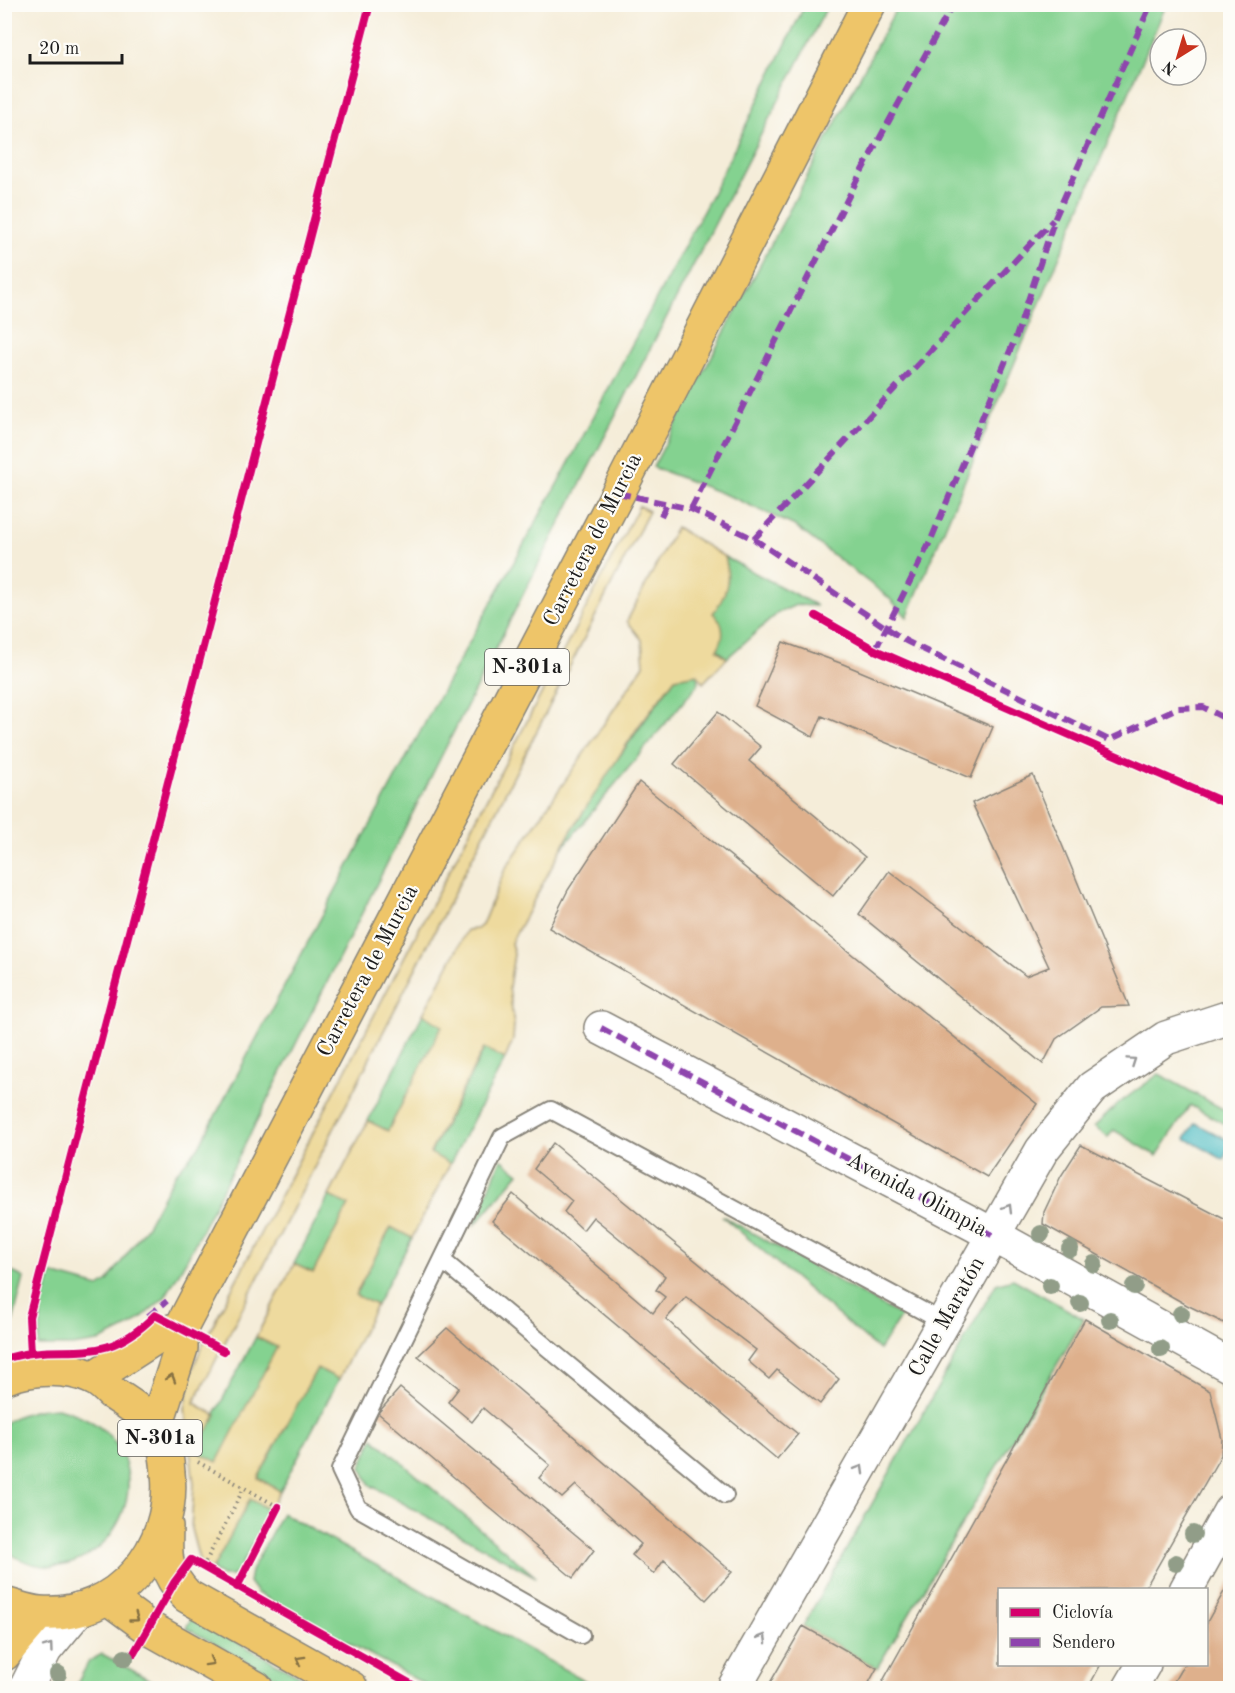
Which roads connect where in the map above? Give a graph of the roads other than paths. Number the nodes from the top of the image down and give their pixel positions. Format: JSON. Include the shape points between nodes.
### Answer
{"nodes":[{"id":1,"x":869,"y":4,"type":"edge"},
{"id":2,"x":1230,"y":1017,"type":"edge"},
{"id":3,"x":601,"y":1028,"type":"dead end"},
{"id":4,"x":992,"y":1235,"type":"junction"},
{"id":5,"x":443,"y":1261,"type":"junction"},
{"id":6,"x":945,"y":1323,"type":"junction"},
{"id":7,"x":180,"y":1328,"type":"junction"},
{"id":8,"x":1230,"y":1366,"type":"edge"},
{"id":9,"x":4,"y":1378,"type":"edge"},
{"id":10,"x":93,"y":1378,"type":"junction"},
{"id":11,"x":156,"y":1426,"type":"junction"},
{"id":12,"x":725,"y":1494,"type":"dead end"},
{"id":13,"x":1230,"y":1511,"type":"edge"},
{"id":14,"x":167,"y":1520,"type":"junction"},
{"id":15,"x":1187,"y":1588,"type":"edge"},
{"id":16,"x":4,"y":1604,"type":"edge"},
{"id":17,"x":93,"y":1604,"type":"junction"},
{"id":18,"x":39,"y":1613,"type":"junction"},
{"id":19,"x":581,"y":1635,"type":"dead end"},
{"id":20,"x":4,"y":1654,"type":"edge"},
{"id":21,"x":1143,"y":1666,"type":"edge"},
{"id":22,"x":26,"y":1689,"type":"edge"},
{"id":23,"x":256,"y":1689,"type":"edge"},
{"id":24,"x":351,"y":1689,"type":"edge"},
{"id":25,"x":734,"y":1689,"type":"edge"},
{"id":26,"x":1130,"y":1689,"type":"edge"}],
"edges":[{"from":1,"to":7,"type":"main road","name":"Carretera de Murcia","number":"N-301a"},
{"from":4,"to":2,"type":"street","name":"Calle Maratón","one_way":true,"via":[[1042,1150],[1092,1088],[1166,1038]]},
{"from":3,"to":4,"type":"street","name":"Avenida Olimpia"},
{"from":4,"to":6,"type":"street","name":"Calle Maratón"},
{"from":4,"to":8,"type":"street","name":"Avenida Olimpia"},
{"from":5,"to":6,"type":"lane","via":[[502,1137],[551,1110]]},
{"from":5,"to":12,"type":"lane"},
{"from":5,"to":19,"type":"lane","via":[[339,1470],[358,1508]]},
{"from":25,"to":6,"type":"street","name":"Calle Maratón","one_way":true},
{"from":7,"to":10,"type":"main road","via":[[161,1334]]},
{"from":11,"to":7,"type":"main road","one_way":true,"via":[[181,1348]]},
{"from":9,"to":10,"type":"main road","number":"N-301a","via":[[19,1372],[57,1370]]},
{"from":10,"to":11,"type":"main road","number":"N-301a"},
{"from":11,"to":14,"type":"main road","number":"N-301a","via":[[167,1465]]},
{"from":13,"to":15,"type":"street"},
{"from":14,"to":17,"type":"main road","number":"N-301a","via":[[146,1565]]},
{"from":24,"to":14,"type":"main road","one_way":true,"via":[[181,1590],[168,1573]]},
{"from":16,"to":18,"type":"main road"},
{"from":17,"to":18,"type":"main road"},
{"from":22,"to":17,"type":"street","one_way":true,"via":[[45,1650]]},
{"from":17,"to":23,"type":"main road","one_way":true,"via":[[164,1636]]},
{"from":18,"to":20,"type":"main road"},
{"from":21,"to":26,"type":"street"}]}
